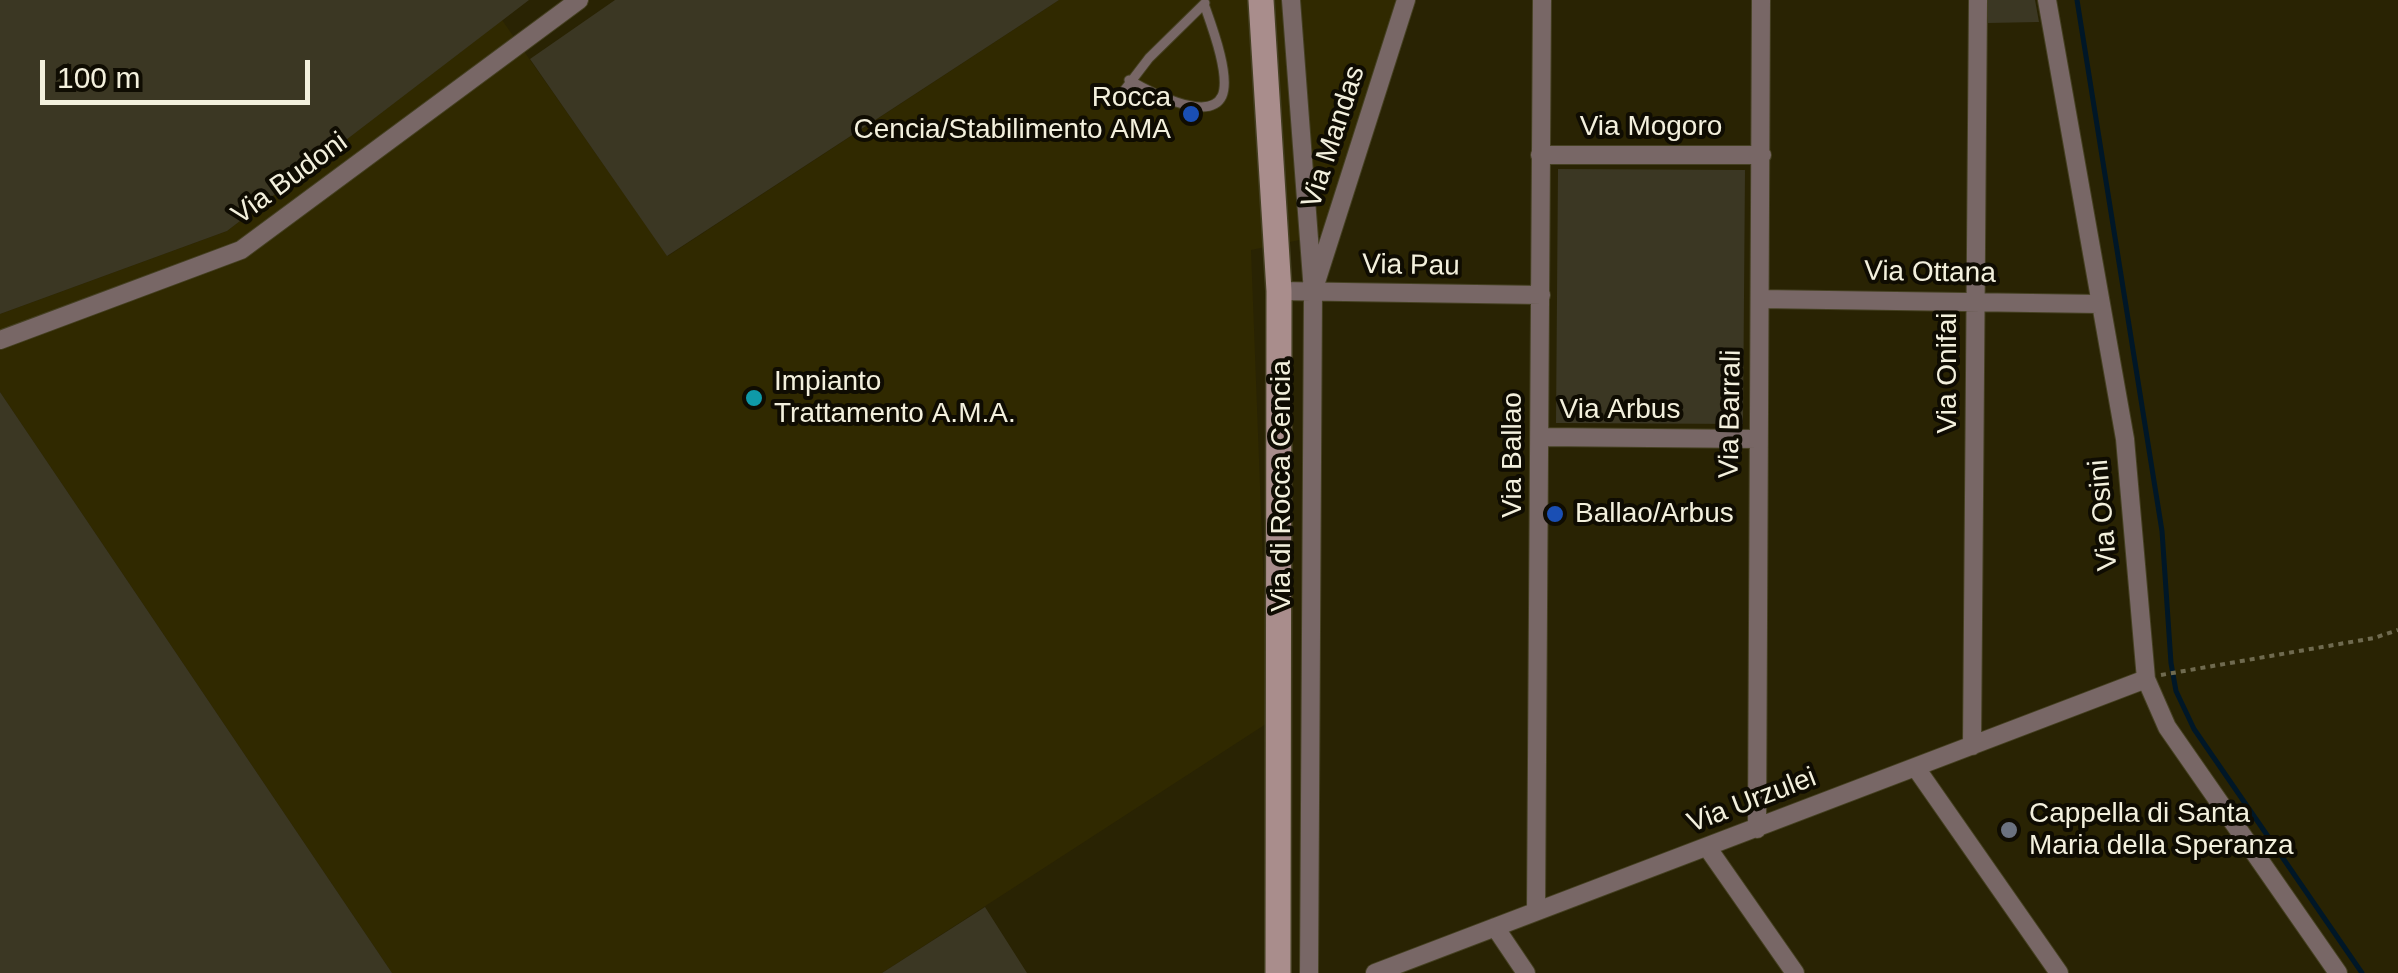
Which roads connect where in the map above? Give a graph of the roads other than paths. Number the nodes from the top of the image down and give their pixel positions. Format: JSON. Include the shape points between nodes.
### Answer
{"nodes":[{"id":1,"x":580,"y":0,"type":"edge"},
{"id":2,"x":1262,"y":0,"type":"edge"},
{"id":3,"x":1291,"y":0,"type":"edge"},
{"id":4,"x":1406,"y":0,"type":"edge"},
{"id":5,"x":1542,"y":0,"type":"edge"},
{"id":6,"x":1762,"y":0,"type":"edge"},
{"id":7,"x":1978,"y":0,"type":"edge"},
{"id":8,"x":2047,"y":0,"type":"edge"},
{"id":9,"x":1207,"y":2,"type":"edge"},
{"id":10,"x":1130,"y":80,"type":"junction"},
{"id":11,"x":1123,"y":92,"type":"dead end"},
{"id":12,"x":1540,"y":155,"type":"junction"},
{"id":13,"x":1762,"y":155,"type":"junction"},
{"id":14,"x":1280,"y":291,"type":"junction"},
{"id":15,"x":1312,"y":292,"type":"junction"},
{"id":16,"x":1542,"y":295,"type":"junction"},
{"id":17,"x":1760,"y":299,"type":"junction"},
{"id":18,"x":1976,"y":301,"type":"junction"},
{"id":19,"x":2099,"y":304,"type":"junction"},
{"id":20,"x":0,"y":340,"type":"edge"},
{"id":21,"x":1541,"y":437,"type":"junction"},
{"id":22,"x":1758,"y":439,"type":"junction"},
{"id":23,"x":1312,"y":500,"type":"junction"},
{"id":24,"x":1280,"y":501,"type":"junction"},
{"id":25,"x":2146,"y":679,"type":"junction"},
{"id":26,"x":1972,"y":746,"type":"junction"},
{"id":27,"x":1916,"y":768,"type":"junction"},
{"id":28,"x":1756,"y":829,"type":"junction"},
{"id":29,"x":1707,"y":847,"type":"junction"},
{"id":30,"x":1536,"y":911,"type":"junction"},
{"id":31,"x":1495,"y":927,"type":"junction"},
{"id":32,"x":1278,"y":973,"type":"edge"},
{"id":33,"x":1309,"y":973,"type":"edge"},
{"id":34,"x":1375,"y":973,"type":"edge"},
{"id":35,"x":1526,"y":973,"type":"edge"},
{"id":36,"x":1795,"y":973,"type":"edge"},
{"id":37,"x":2060,"y":973,"type":"edge"},
{"id":38,"x":2338,"y":973,"type":"edge"}],
"edges":[{"from":1,"to":20,"type":"street","name":"Via Budoni","via":[[241,250]]},
{"from":2,"to":14,"type":"main road","name":"Via di Rocca Cencia"},
{"from":3,"to":15,"type":"street","name":"Via di Rocca Cencia"},
{"from":4,"to":15,"type":"street","name":"Via Mandas"},
{"from":5,"to":12,"type":"street","name":"Via Ballao"},
{"from":6,"to":13,"type":"street","name":"Via Barrali"},
{"from":7,"to":18,"type":"street","name":"Via Onifai"},
{"from":8,"to":19,"type":"street","name":"Via Osini"},
{"from":9,"to":10,"type":"lane"},
{"from":9,"to":10,"type":"lane","via":[[1223,72],[1219,100],[1194,106]]},
{"from":10,"to":11,"type":"lane"},
{"from":12,"to":13,"type":"street","name":"Via Mogoro"},
{"from":12,"to":16,"type":"street","name":"Via Ballao"},
{"from":13,"to":17,"type":"street","name":"Via Barrali"},
{"from":14,"to":15,"type":"street","name":"Via Pau"},
{"from":14,"to":24,"type":"main road","name":"Via di Rocca Cencia"},
{"from":15,"to":16,"type":"street","name":"Via Pau"},
{"from":15,"to":23,"type":"street","name":"Via di Rocca Cencia"},
{"from":16,"to":21,"type":"street","name":"Via Ballao"},
{"from":17,"to":18,"type":"street","name":"Via Ottana"},
{"from":17,"to":22,"type":"street","name":"Via Barrali"},
{"from":18,"to":19,"type":"street","name":"Via Ottana"},
{"from":18,"to":26,"type":"street","name":"Via Onifai"},
{"from":19,"to":25,"type":"street","name":"Via Osini","via":[[2125,439]]},
{"from":21,"to":22,"type":"street","name":"Via Arbus"},
{"from":21,"to":30,"type":"street","name":"Via Ballao"},
{"from":22,"to":28,"type":"street","name":"Via Barrali"},
{"from":23,"to":24,"type":"street"},
{"from":23,"to":33,"type":"street","name":"Via di Rocca Cencia"},
{"from":24,"to":32,"type":"main road","name":"Via di Rocca Cencia"},
{"from":25,"to":26,"type":"street","name":"Via Urzulei"},
{"from":25,"to":38,"type":"street","name":"Via Osini","via":[[2167,727]]},
{"from":26,"to":27,"type":"street","name":"Via Urzulei"},
{"from":27,"to":28,"type":"street","name":"Via Urzulei"},
{"from":27,"to":37,"type":"street"},
{"from":28,"to":29,"type":"street","name":"Via Urzulei"},
{"from":29,"to":30,"type":"street","name":"Via Urzulei"},
{"from":29,"to":36,"type":"street"},
{"from":30,"to":31,"type":"street","name":"Via Urzulei"},
{"from":31,"to":34,"type":"street","name":"Via Urzulei"},
{"from":31,"to":35,"type":"street"}]}
